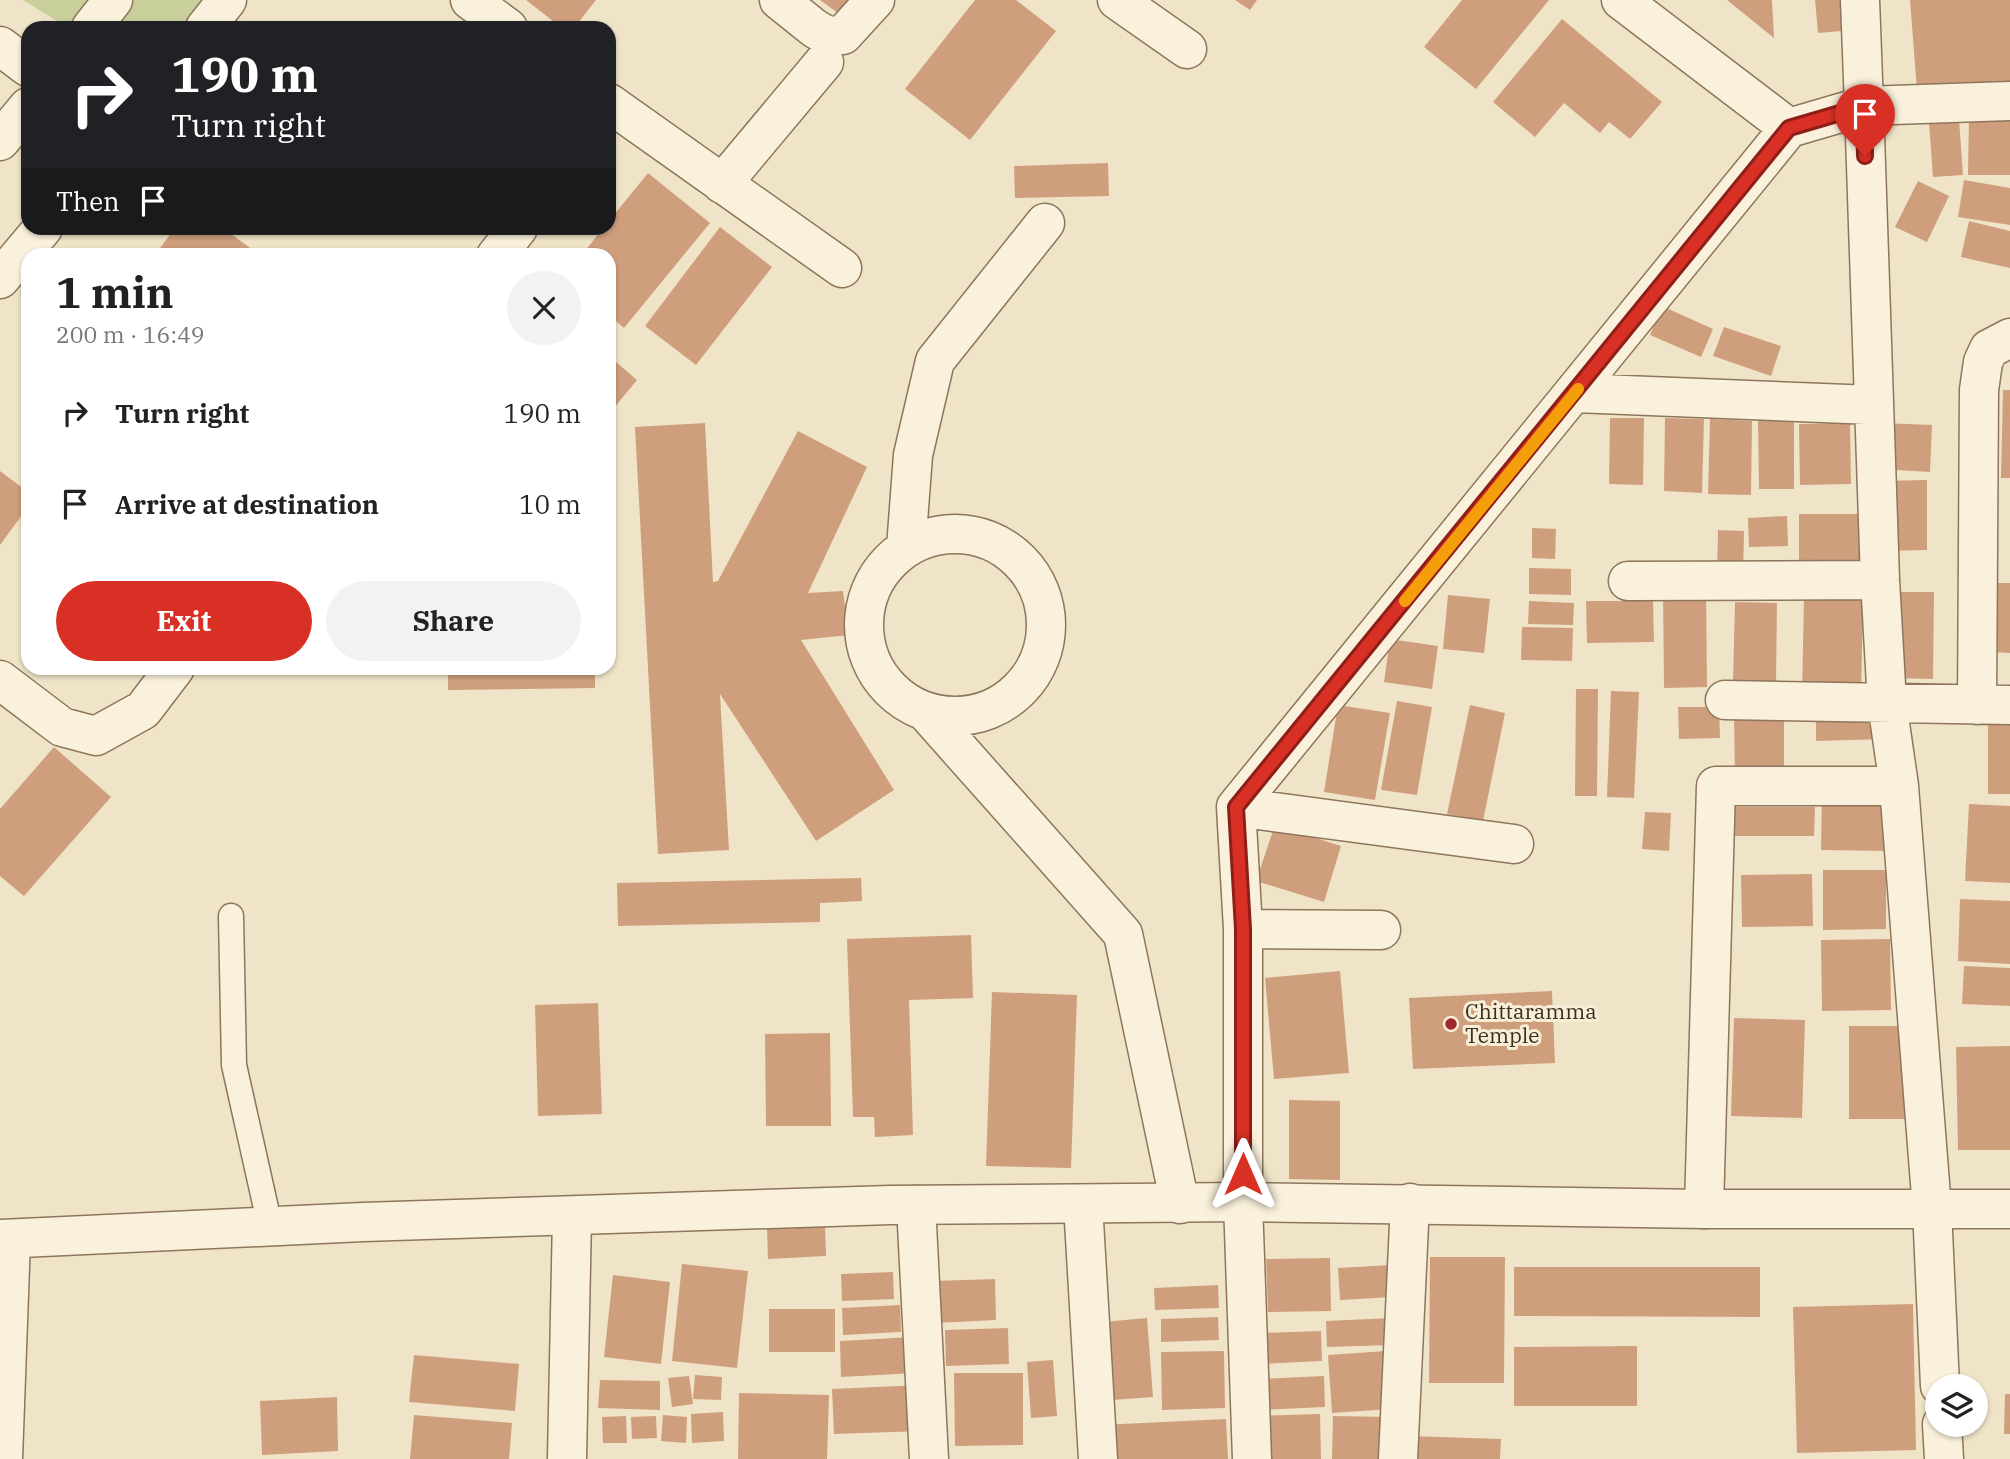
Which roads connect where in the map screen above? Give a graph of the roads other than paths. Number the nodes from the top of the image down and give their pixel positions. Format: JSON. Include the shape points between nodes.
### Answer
{"nodes":[{"id":1,"x":113,"y":0,"type":"edge"},
{"id":2,"x":227,"y":0,"type":"edge"},
{"id":3,"x":470,"y":0,"type":"edge"},
{"id":4,"x":779,"y":0,"type":"edge"},
{"id":5,"x":875,"y":0,"type":"edge"},
{"id":6,"x":1117,"y":0,"type":"edge"},
{"id":7,"x":1621,"y":0,"type":"edge"},
{"id":8,"x":1860,"y":0,"type":"edge"},
{"id":9,"x":96,"y":21,"type":"edge"},
{"id":10,"x":210,"y":21,"type":"edge"},
{"id":11,"x":498,"y":21,"type":"edge"},
{"id":12,"x":0,"y":46,"type":"edge"},
{"id":13,"x":1187,"y":49,"type":"dead end"},
{"id":14,"x":21,"y":62,"type":"edge"},
{"id":15,"x":824,"y":62,"type":"dead end"},
{"id":16,"x":2010,"y":101,"type":"edge"},
{"id":17,"x":1864,"y":106,"type":"junction"},
{"id":18,"x":616,"y":110,"type":"edge"},
{"id":19,"x":21,"y":116,"type":"edge"},
{"id":20,"x":1789,"y":128,"type":"junction"},
{"id":21,"x":0,"y":141,"type":"edge"},
{"id":22,"x":722,"y":184,"type":"junction"},
{"id":23,"x":1045,"y":223,"type":"dead end"},
{"id":24,"x":21,"y":254,"type":"edge"},
{"id":25,"x":842,"y":268,"type":"dead end"},
{"id":26,"x":0,"y":279,"type":"edge"},
{"id":27,"x":2010,"y":338,"type":"edge"},
{"id":28,"x":1575,"y":393,"type":"junction"},
{"id":29,"x":1873,"y":405,"type":"junction"},
{"id":30,"x":906,"y":548,"type":"junction"},
{"id":31,"x":1880,"y":580,"type":"junction"},
{"id":32,"x":1628,"y":581,"type":"dead end"},
{"id":33,"x":170,"y":675,"type":"edge"},
{"id":34,"x":0,"y":680,"type":"edge"},
{"id":35,"x":1726,"y":700,"type":"dead end"},
{"id":36,"x":1887,"y":703,"type":"junction"},
{"id":37,"x":1993,"y":705,"type":"edge"},
{"id":38,"x":925,"y":711,"type":"junction"},
{"id":39,"x":1899,"y":786,"type":"junction"},
{"id":40,"x":1236,"y":807,"type":"junction"},
{"id":41,"x":1514,"y":844,"type":"dead end"},
{"id":42,"x":231,"y":916,"type":"dead end"},
{"id":43,"x":1243,"y":929,"type":"junction"},
{"id":44,"x":1381,"y":930,"type":"dead end"},
{"id":45,"x":1243,"y":1202,"type":"junction"},
{"id":46,"x":1410,"y":1203,"type":"junction"},
{"id":47,"x":1083,"y":1204,"type":"junction"},
{"id":48,"x":1180,"y":1204,"type":"junction"},
{"id":49,"x":916,"y":1205,"type":"junction"},
{"id":50,"x":1704,"y":1209,"type":"junction"},
{"id":51,"x":1932,"y":1209,"type":"junction"},
{"id":52,"x":2010,"y":1209,"type":"edge"},
{"id":53,"x":572,"y":1217,"type":"junction"},
{"id":54,"x":270,"y":1226,"type":"junction"},
{"id":55,"x":5,"y":1239,"type":"edge"},
{"id":56,"x":1939,"y":1374,"type":"edge"},
{"id":57,"x":1943,"y":1437,"type":"edge"},
{"id":58,"x":3,"y":1459,"type":"edge"},
{"id":59,"x":567,"y":1459,"type":"edge"},
{"id":60,"x":929,"y":1459,"type":"edge"},
{"id":61,"x":1098,"y":1459,"type":"edge"},
{"id":62,"x":1252,"y":1459,"type":"edge"},
{"id":63,"x":1398,"y":1459,"type":"edge"},
{"id":64,"x":1944,"y":1459,"type":"edge"}],
"edges":[{"from":1,"to":9,"type":"street"},
{"from":2,"to":10,"type":"street"},
{"from":3,"to":11,"type":"street"},
{"from":4,"to":5,"type":"street","via":[[827,36],[843,35]]},
{"from":6,"to":13,"type":"street"},
{"from":7,"to":20,"type":"street"},
{"from":8,"to":17,"type":"street"},
{"from":12,"to":14,"type":"street"},
{"from":15,"to":22,"type":"street"},
{"from":16,"to":17,"type":"street"},
{"from":17,"to":20,"type":"street"},
{"from":17,"to":29,"type":"street"},
{"from":18,"to":22,"type":"street"},
{"from":19,"to":21,"type":"street"},
{"from":20,"to":28,"type":"street"},
{"from":22,"to":25,"type":"street"},
{"from":23,"to":30,"type":"street","via":[[935,361],[913,455]]},
{"from":24,"to":26,"type":"street"},
{"from":27,"to":37,"type":"street","via":[[1989,349],[1979,390]]},
{"from":28,"to":29,"type":"street"},
{"from":28,"to":40,"type":"street"},
{"from":29,"to":31,"type":"street"},
{"from":30,"to":38,"type":"street","via":[[884,567],[869,593],[864,621],[867,650],[880,677],[900,698]]},
{"from":30,"to":38,"type":"street","via":[[935,536],[966,534],[997,543],[1022,562],[1039,588],[1047,617],[1040,658],[1031,677],[1009,699],[984,712],[955,716]]},
{"from":31,"to":32,"type":"street"},
{"from":31,"to":36,"type":"street"},
{"from":33,"to":34,"type":"street","via":[[143,710],[96,736],[62,727]]},
{"from":35,"to":36,"type":"street"},
{"from":36,"to":37,"type":"street"},
{"from":36,"to":39,"type":"street"},
{"from":38,"to":48,"type":"street","via":[[1123,934]]},
{"from":39,"to":50,"type":"street","via":[[1716,786]]},
{"from":39,"to":51,"type":"street"},
{"from":40,"to":41,"type":"street"},
{"from":40,"to":43,"type":"street"},
{"from":42,"to":54,"type":"lane","via":[[234,1065]]},
{"from":43,"to":44,"type":"street"},
{"from":43,"to":45,"type":"street"},
{"from":45,"to":46,"type":"street"},
{"from":45,"to":48,"type":"street"},
{"from":45,"to":62,"type":"street"},
{"from":46,"to":50,"type":"street"},
{"from":46,"to":63,"type":"street"},
{"from":47,"to":48,"type":"street"},
{"from":47,"to":49,"type":"street"},
{"from":47,"to":61,"type":"street"},
{"from":49,"to":53,"type":"street"},
{"from":49,"to":60,"type":"street"},
{"from":50,"to":51,"type":"street"},
{"from":51,"to":52,"type":"street"},
{"from":51,"to":56,"type":"street"},
{"from":53,"to":54,"type":"street"},
{"from":53,"to":59,"type":"street"},
{"from":54,"to":55,"type":"street"},
{"from":55,"to":58,"type":"street"},
{"from":57,"to":64,"type":"street"}]}
